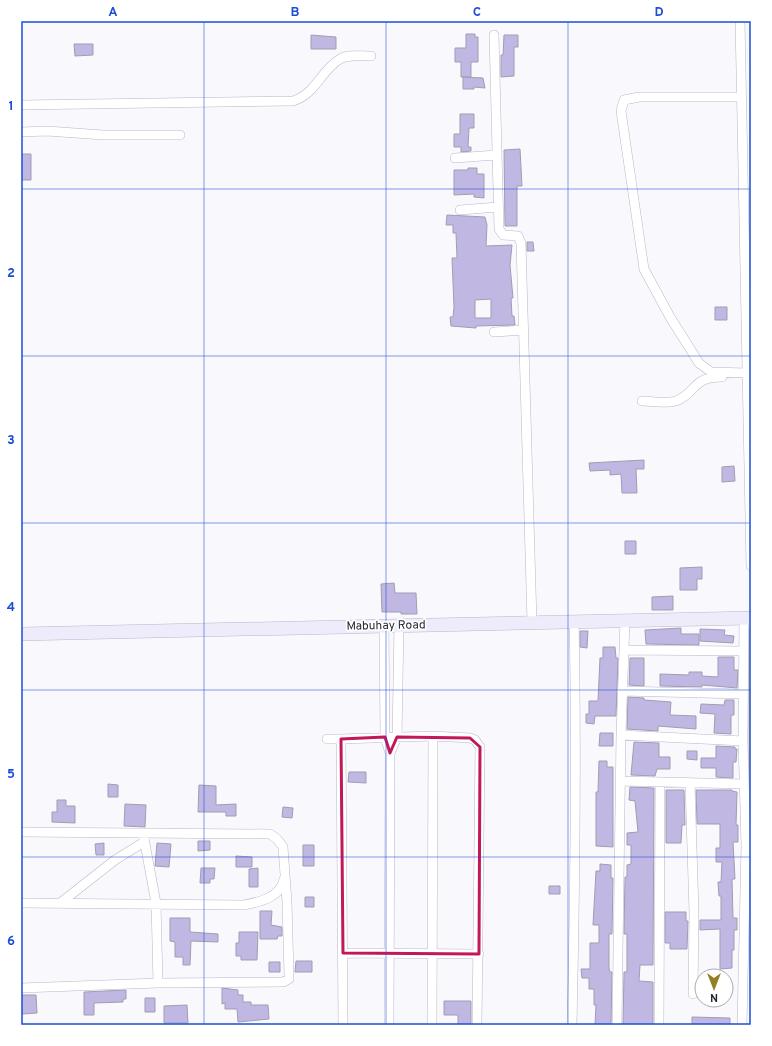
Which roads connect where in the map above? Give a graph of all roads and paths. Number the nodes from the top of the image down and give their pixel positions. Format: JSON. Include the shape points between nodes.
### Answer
{"nodes":[{"id":1,"x":740,"y":21,"type":"edge"},
{"id":2,"x":494,"y":35,"type":"dead end"},
{"id":3,"x":371,"y":56,"type":"dead end"},
{"id":4,"x":741,"y":97,"type":"junction"},
{"id":5,"x":21,"y":105,"type":"edge"},
{"id":6,"x":21,"y":132,"type":"edge"},
{"id":7,"x":180,"y":135,"type":"dead end"},
{"id":8,"x":496,"y":155,"type":"junction"},
{"id":9,"x":455,"y":158,"type":"dead end"},
{"id":10,"x":498,"y":207,"type":"junction"},
{"id":11,"x":460,"y":210,"type":"dead end"},
{"id":12,"x":523,"y":330,"type":"junction"},
{"id":13,"x":494,"y":332,"type":"dead end"},
{"id":14,"x":749,"y":334,"type":"edge"},
{"id":15,"x":747,"y":375,"type":"junction"},
{"id":16,"x":642,"y":401,"type":"dead end"},
{"id":17,"x":751,"y":566,"type":"edge"},
{"id":18,"x":747,"y":618,"type":"edge"},
{"id":19,"x":625,"y":620,"type":"junction"},
{"id":20,"x":574,"y":621,"type":"junction"},
{"id":21,"x":532,"y":622,"type":"junction"},
{"id":22,"x":399,"y":625,"type":"junction"},
{"id":23,"x":384,"y":626,"type":"junction"},
{"id":24,"x":21,"y":634,"type":"edge"},
{"id":25,"x":624,"y":650,"type":"junction"},
{"id":26,"x":743,"y":650,"type":"junction"},
{"id":27,"x":622,"y":691,"type":"junction"},
{"id":28,"x":743,"y":694,"type":"junction"},
{"id":29,"x":385,"y":701,"type":"junction"},
{"id":30,"x":396,"y":701,"type":"junction"},
{"id":31,"x":621,"y":735,"type":"junction"},
{"id":32,"x":433,"y":736,"type":"junction"},
{"id":33,"x":385,"y":737,"type":"junction"},
{"id":34,"x":397,"y":737,"type":"junction"},
{"id":35,"x":327,"y":739,"type":"dead end"},
{"id":36,"x":340,"y":739,"type":"junction"},
{"id":37,"x":743,"y":741,"type":"junction"},
{"id":38,"x":390,"y":753,"type":"junction"},
{"id":39,"x":621,"y":781,"type":"junction"},
{"id":40,"x":660,"y":783,"type":"junction"},
{"id":41,"x":690,"y":784,"type":"junction"},
{"id":42,"x":744,"y":784,"type":"junction"},
{"id":43,"x":21,"y":832,"type":"edge"},
{"id":44,"x":144,"y":837,"type":"junction"},
{"id":45,"x":748,"y":845,"type":"edge"},
{"id":46,"x":285,"y":874,"type":"junction"},
{"id":47,"x":21,"y":903,"type":"edge"},
{"id":48,"x":156,"y":903,"type":"junction"},
{"id":49,"x":59,"y":904,"type":"junction"},
{"id":50,"x":343,"y":952,"type":"junction"},
{"id":51,"x":431,"y":953,"type":"junction"},
{"id":52,"x":391,"y":954,"type":"junction"},
{"id":53,"x":479,"y":954,"type":"junction"},
{"id":54,"x":158,"y":983,"type":"junction"},
{"id":55,"x":21,"y":988,"type":"edge"},
{"id":56,"x":693,"y":994,"type":"dead end"},
{"id":57,"x":343,"y":1025,"type":"edge"},
{"id":58,"x":389,"y":1025,"type":"edge"},
{"id":59,"x":432,"y":1025,"type":"edge"},
{"id":60,"x":478,"y":1025,"type":"edge"},
{"id":61,"x":572,"y":1025,"type":"edge"},
{"id":62,"x":617,"y":1025,"type":"edge"},
{"id":63,"x":659,"y":1025,"type":"edge"},
{"id":64,"x":742,"y":1025,"type":"edge"}],
"edges":[{"from":1,"to":4,"type":"street"},
{"from":2,"to":8,"type":"street"},
{"from":3,"to":5,"type":"street","via":[[340,59],[313,89],[294,101]]},
{"from":4,"to":14,"type":"street"},
{"from":4,"to":15,"type":"street","via":[[639,97],[624,100],[621,111],[644,269],[699,363],[711,372]]},
{"from":6,"to":7,"type":"street"},
{"from":8,"to":9,"type":"street"},
{"from":8,"to":10,"type":"street"},
{"from":10,"to":11,"type":"street"},
{"from":10,"to":12,"type":"street","via":[[500,232],[503,235],[518,236],[521,243]]},
{"from":12,"to":13,"type":"street"},
{"from":12,"to":21,"type":"street"},
{"from":14,"to":15,"type":"street"},
{"from":15,"to":16,"type":"street","via":[[700,381],[685,396],[675,401]]},
{"from":15,"to":17,"type":"street"},
{"from":18,"to":19,"type":"street","name":"Mabuhay Road"},
{"from":18,"to":26,"type":"street"},
{"from":19,"to":20,"type":"street","name":"Mabuhay Road"},
{"from":19,"to":25,"type":"street"},
{"from":20,"to":21,"type":"street","name":"Mabuhay Road"},
{"from":20,"to":61,"type":"street","via":[[575,938]]},
{"from":21,"to":22,"type":"street","name":"Mabuhay Road"},
{"from":22,"to":23,"type":"street","name":"Mabuhay Road"},
{"from":22,"to":30,"type":"street"},
{"from":23,"to":24,"type":"street","name":"Mabuhay Road"},
{"from":23,"to":29,"type":"street"},
{"from":25,"to":26,"type":"street"},
{"from":25,"to":27,"type":"street"},
{"from":26,"to":28,"type":"street"},
{"from":27,"to":28,"type":"street"},
{"from":27,"to":31,"type":"street"},
{"from":28,"to":37,"type":"street"},
{"from":29,"to":30,"type":"street"},
{"from":29,"to":33,"type":"street"},
{"from":30,"to":34,"type":"street"},
{"from":31,"to":37,"type":"street"},
{"from":31,"to":39,"type":"street"},
{"from":32,"to":34,"type":"street"},
{"from":32,"to":51,"type":"street"},
{"from":32,"to":53,"type":"street","via":[[470,738],[480,747]]},
{"from":33,"to":34,"type":"street"},
{"from":33,"to":36,"type":"street"},
{"from":33,"to":38,"type":"street"},
{"from":34,"to":38,"type":"street"},
{"from":35,"to":36,"type":"street"},
{"from":36,"to":50,"type":"street"},
{"from":37,"to":42,"type":"street"},
{"from":38,"to":52,"type":"street"},
{"from":39,"to":40,"type":"street"},
{"from":39,"to":62,"type":"street"},
{"from":40,"to":41,"type":"street"},
{"from":40,"to":63,"type":"street"},
{"from":41,"to":42,"type":"street"},
{"from":41,"to":56,"type":"street","via":[[694,913]]},
{"from":42,"to":45,"type":"street"},
{"from":43,"to":44,"type":"street"},
{"from":44,"to":46,"type":"street","via":[[255,832],[270,834],[281,842],[283,847]]},
{"from":44,"to":48,"type":"street"},
{"from":44,"to":49,"type":"street"},
{"from":45,"to":64,"type":"street"},
{"from":46,"to":48,"type":"street","via":[[277,893],[255,903]]},
{"from":46,"to":54,"type":"street","via":[[289,979],[283,982]]},
{"from":47,"to":49,"type":"street"},
{"from":48,"to":49,"type":"street"},
{"from":48,"to":54,"type":"street"},
{"from":50,"to":52,"type":"street"},
{"from":50,"to":57,"type":"street"},
{"from":51,"to":52,"type":"street"},
{"from":51,"to":53,"type":"street"},
{"from":51,"to":59,"type":"street"},
{"from":52,"to":58,"type":"street"},
{"from":53,"to":60,"type":"street"},
{"from":54,"to":55,"type":"street"}]}
